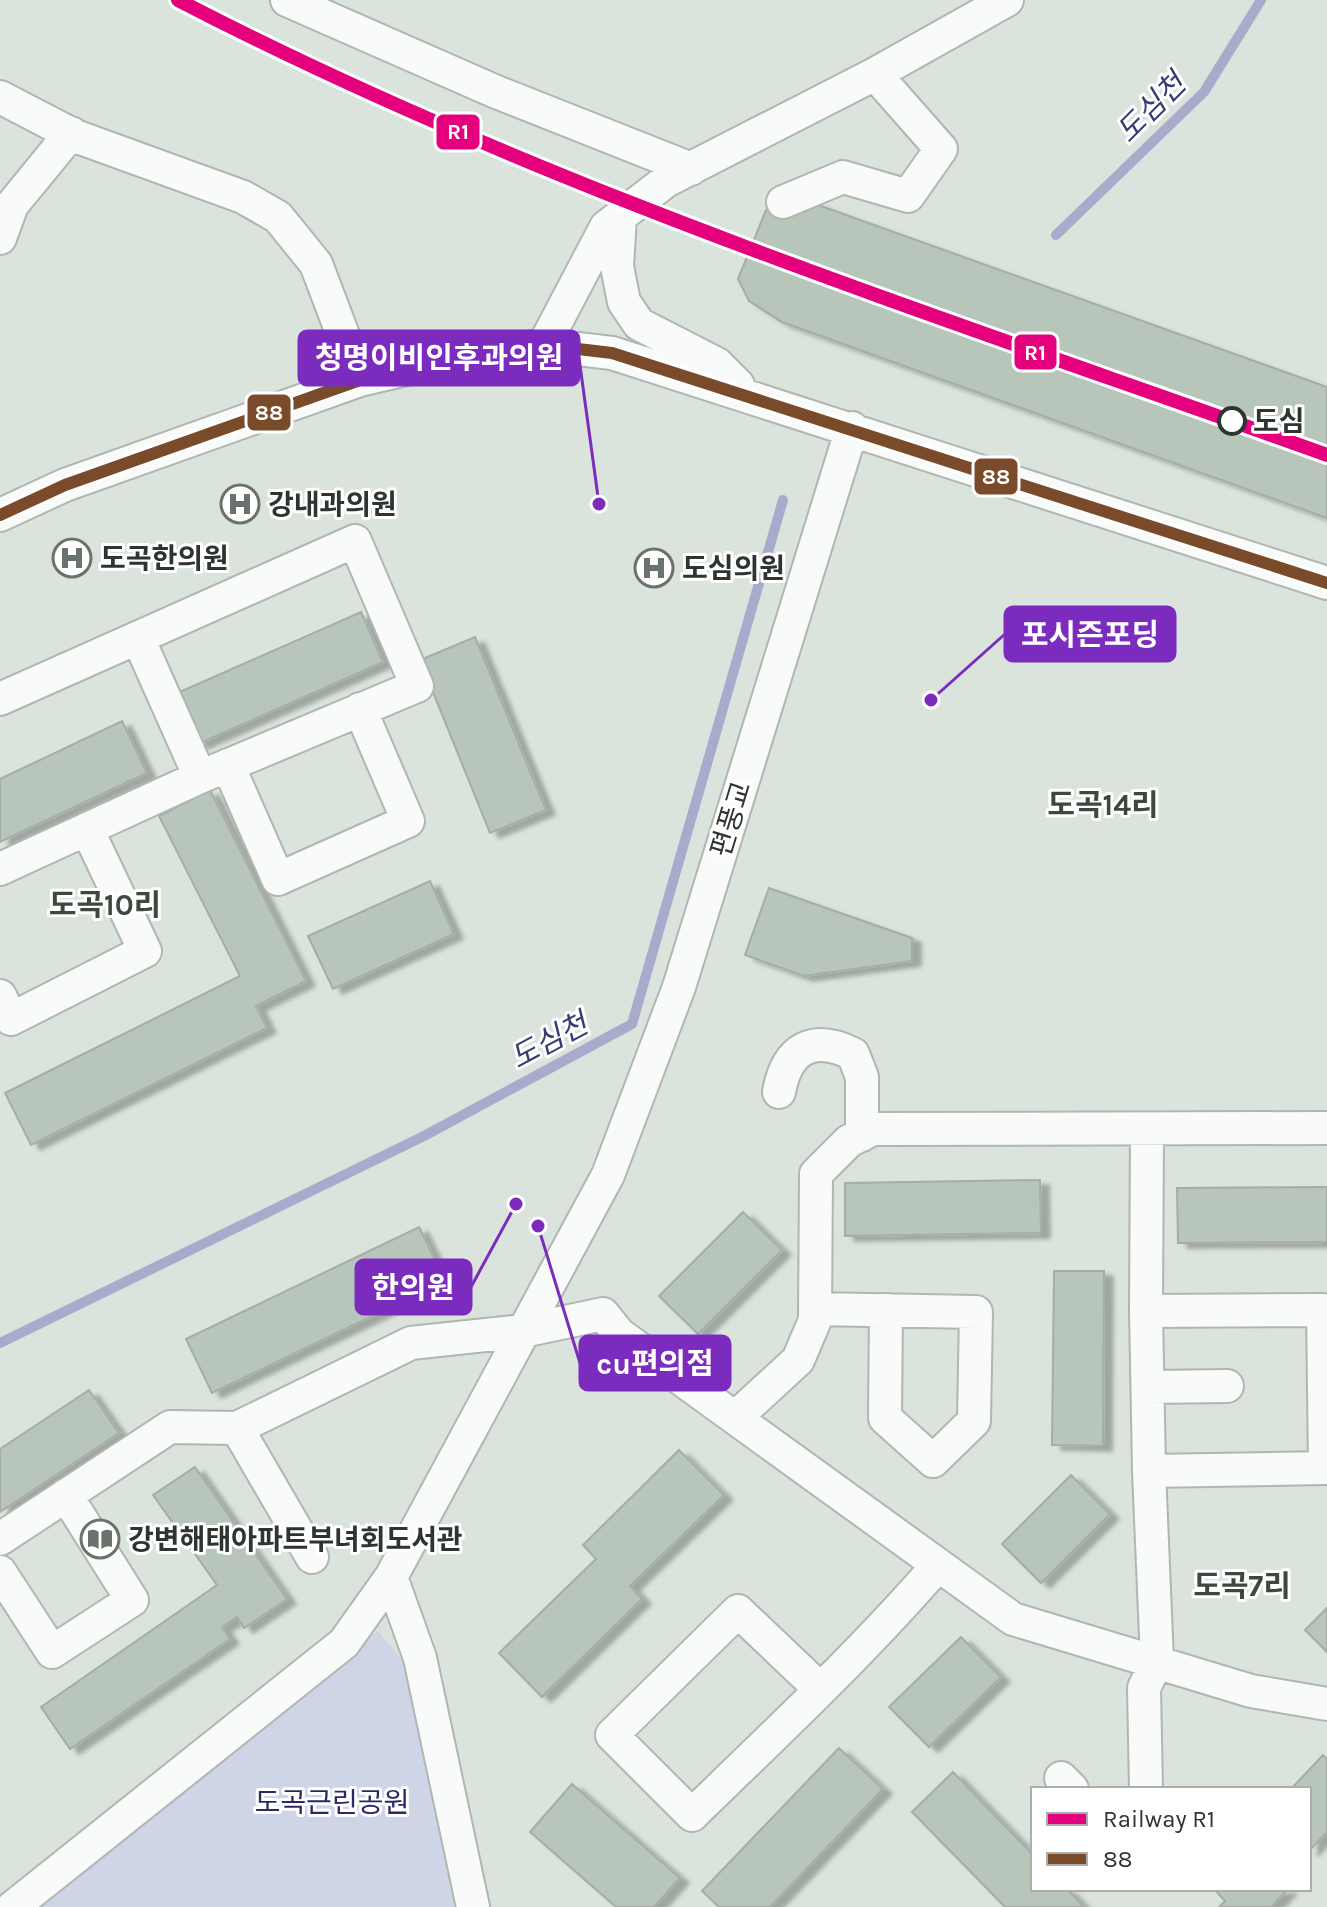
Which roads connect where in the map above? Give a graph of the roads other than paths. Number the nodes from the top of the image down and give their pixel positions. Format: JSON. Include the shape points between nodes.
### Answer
{"nodes":[{"id":1,"x":287,"y":0,"type":"edge"},
{"id":2,"x":1007,"y":0,"type":"edge"},
{"id":3,"x":875,"y":74,"type":"junction"},
{"id":4,"x":0,"y":97,"type":"edge"},
{"id":5,"x":71,"y":133,"type":"junction"},
{"id":6,"x":691,"y":169,"type":"junction"},
{"id":7,"x":783,"y":202,"type":"dead end"},
{"id":8,"x":620,"y":217,"type":"junction"},
{"id":9,"x":0,"y":238,"type":"edge"},
{"id":10,"x":544,"y":345,"type":"junction"},
{"id":11,"x":360,"y":380,"type":"junction"},
{"id":12,"x":749,"y":395,"type":"junction"},
{"id":13,"x":852,"y":428,"type":"junction"},
{"id":14,"x":0,"y":515,"type":"edge"},
{"id":15,"x":1327,"y":583,"type":"edge"},
{"id":16,"x":138,"y":638,"type":"junction"},
{"id":17,"x":0,"y":699,"type":"edge"},
{"id":18,"x":360,"y":709,"type":"junction"},
{"id":19,"x":214,"y":771,"type":"junction"},
{"id":20,"x":87,"y":829,"type":"junction"},
{"id":21,"x":0,"y":869,"type":"edge"},
{"id":22,"x":0,"y":996,"type":"edge"},
{"id":23,"x":779,"y":1092,"type":"dead end"},
{"id":24,"x":1327,"y":1128,"type":"edge"},
{"id":25,"x":1147,"y":1129,"type":"junction"},
{"id":26,"x":862,"y":1135,"type":"junction"},
{"id":27,"x":815,"y":1309,"type":"junction"},
{"id":28,"x":886,"y":1310,"type":"junction"},
{"id":29,"x":1146,"y":1311,"type":"junction"},
{"id":30,"x":523,"y":1331,"type":"junction"},
{"id":31,"x":1227,"y":1386,"type":"dead end"},
{"id":32,"x":1148,"y":1387,"type":"junction"},
{"id":33,"x":735,"y":1418,"type":"junction"},
{"id":34,"x":237,"y":1428,"type":"junction"},
{"id":35,"x":1149,"y":1471,"type":"junction"},
{"id":36,"x":66,"y":1495,"type":"junction"},
{"id":37,"x":0,"y":1539,"type":"edge"},
{"id":38,"x":312,"y":1557,"type":"dead end"},
{"id":39,"x":938,"y":1565,"type":"junction"},
{"id":40,"x":0,"y":1572,"type":"edge"},
{"id":41,"x":391,"y":1577,"type":"junction"},
{"id":42,"x":1157,"y":1661,"type":"junction"},
{"id":43,"x":820,"y":1689,"type":"junction"},
{"id":44,"x":1327,"y":1704,"type":"edge"},
{"id":45,"x":1146,"y":1787,"type":"edge"},
{"id":46,"x":10,"y":1900,"type":"edge"},
{"id":47,"x":473,"y":1907,"type":"edge"}],
"edges":[{"from":1,"to":6,"type":"street","via":[[494,91]]},
{"from":2,"to":3,"type":"street"},
{"from":3,"to":6,"type":"street"},
{"from":3,"to":7,"type":"street","via":[[941,149],[908,196],[843,177]]},
{"from":4,"to":5,"type":"street"},
{"from":5,"to":9,"type":"street","via":[[12,205]]},
{"from":5,"to":11,"type":"street","via":[[243,197],[278,217],[316,264]]},
{"from":6,"to":8,"type":"street","via":[[666,181]]},
{"from":8,"to":10,"type":"street","via":[[606,227]]},
{"from":8,"to":12,"type":"street","via":[[617,266],[624,302],[639,324],[717,364]]},
{"from":10,"to":11,"type":"street"},
{"from":10,"to":12,"type":"street","via":[[612,353]]},
{"from":11,"to":14,"type":"street","via":[[65,485]]},
{"from":12,"to":13,"type":"street"},
{"from":13,"to":15,"type":"street"},
{"from":13,"to":30,"type":"street","name":"편풍교","via":[[679,987],[608,1175]]},
{"from":16,"to":17,"type":"street"},
{"from":16,"to":18,"type":"street","via":[[355,541],[417,686]]},
{"from":16,"to":19,"type":"street"},
{"from":18,"to":19,"type":"street"},
{"from":18,"to":19,"type":"street","via":[[408,821],[278,879]]},
{"from":19,"to":20,"type":"street"},
{"from":20,"to":21,"type":"street"},
{"from":20,"to":22,"type":"street","via":[[145,951],[11,1019]]},
{"from":23,"to":26,"type":"street","via":[[792,1057],[816,1043],[853,1054],[862,1077]]},
{"from":24,"to":25,"type":"street"},
{"from":25,"to":26,"type":"street","via":[[873,1129]]},
{"from":25,"to":29,"type":"street"},
{"from":26,"to":27,"type":"street","via":[[816,1174]]},
{"from":27,"to":28,"type":"street"},
{"from":27,"to":33,"type":"street","via":[[798,1360]]},
{"from":28,"to":28,"type":"street","via":[[976,1312],[974,1421],[933,1461],[885,1418]]},
{"from":29,"to":32,"type":"street"},
{"from":29,"to":35,"type":"street","via":[[1323,1310],[1325,1468]]},
{"from":30,"to":33,"type":"street","via":[[603,1314],[619,1334]]},
{"from":30,"to":34,"type":"street","via":[[411,1343]]},
{"from":30,"to":41,"type":"street","name":"편풍교"},
{"from":31,"to":32,"type":"street"},
{"from":32,"to":35,"type":"street"},
{"from":33,"to":39,"type":"street"},
{"from":34,"to":36,"type":"street","via":[[170,1427]]},
{"from":34,"to":38,"type":"street"},
{"from":35,"to":42,"type":"street"},
{"from":36,"to":37,"type":"street"},
{"from":36,"to":40,"type":"street","via":[[132,1600],[52,1652]]},
{"from":39,"to":42,"type":"street","via":[[1013,1619]]},
{"from":39,"to":43,"type":"street"},
{"from":41,"to":46,"type":"street","name":"편풍교","via":[[344,1643]]},
{"from":41,"to":47,"type":"street","via":[[420,1658]]},
{"from":42,"to":44,"type":"street","via":[[1251,1691]]},
{"from":42,"to":45,"type":"street","via":[[1144,1688]]},
{"from":43,"to":43,"type":"street","via":[[692,1815],[612,1735],[738,1611]]}]}
